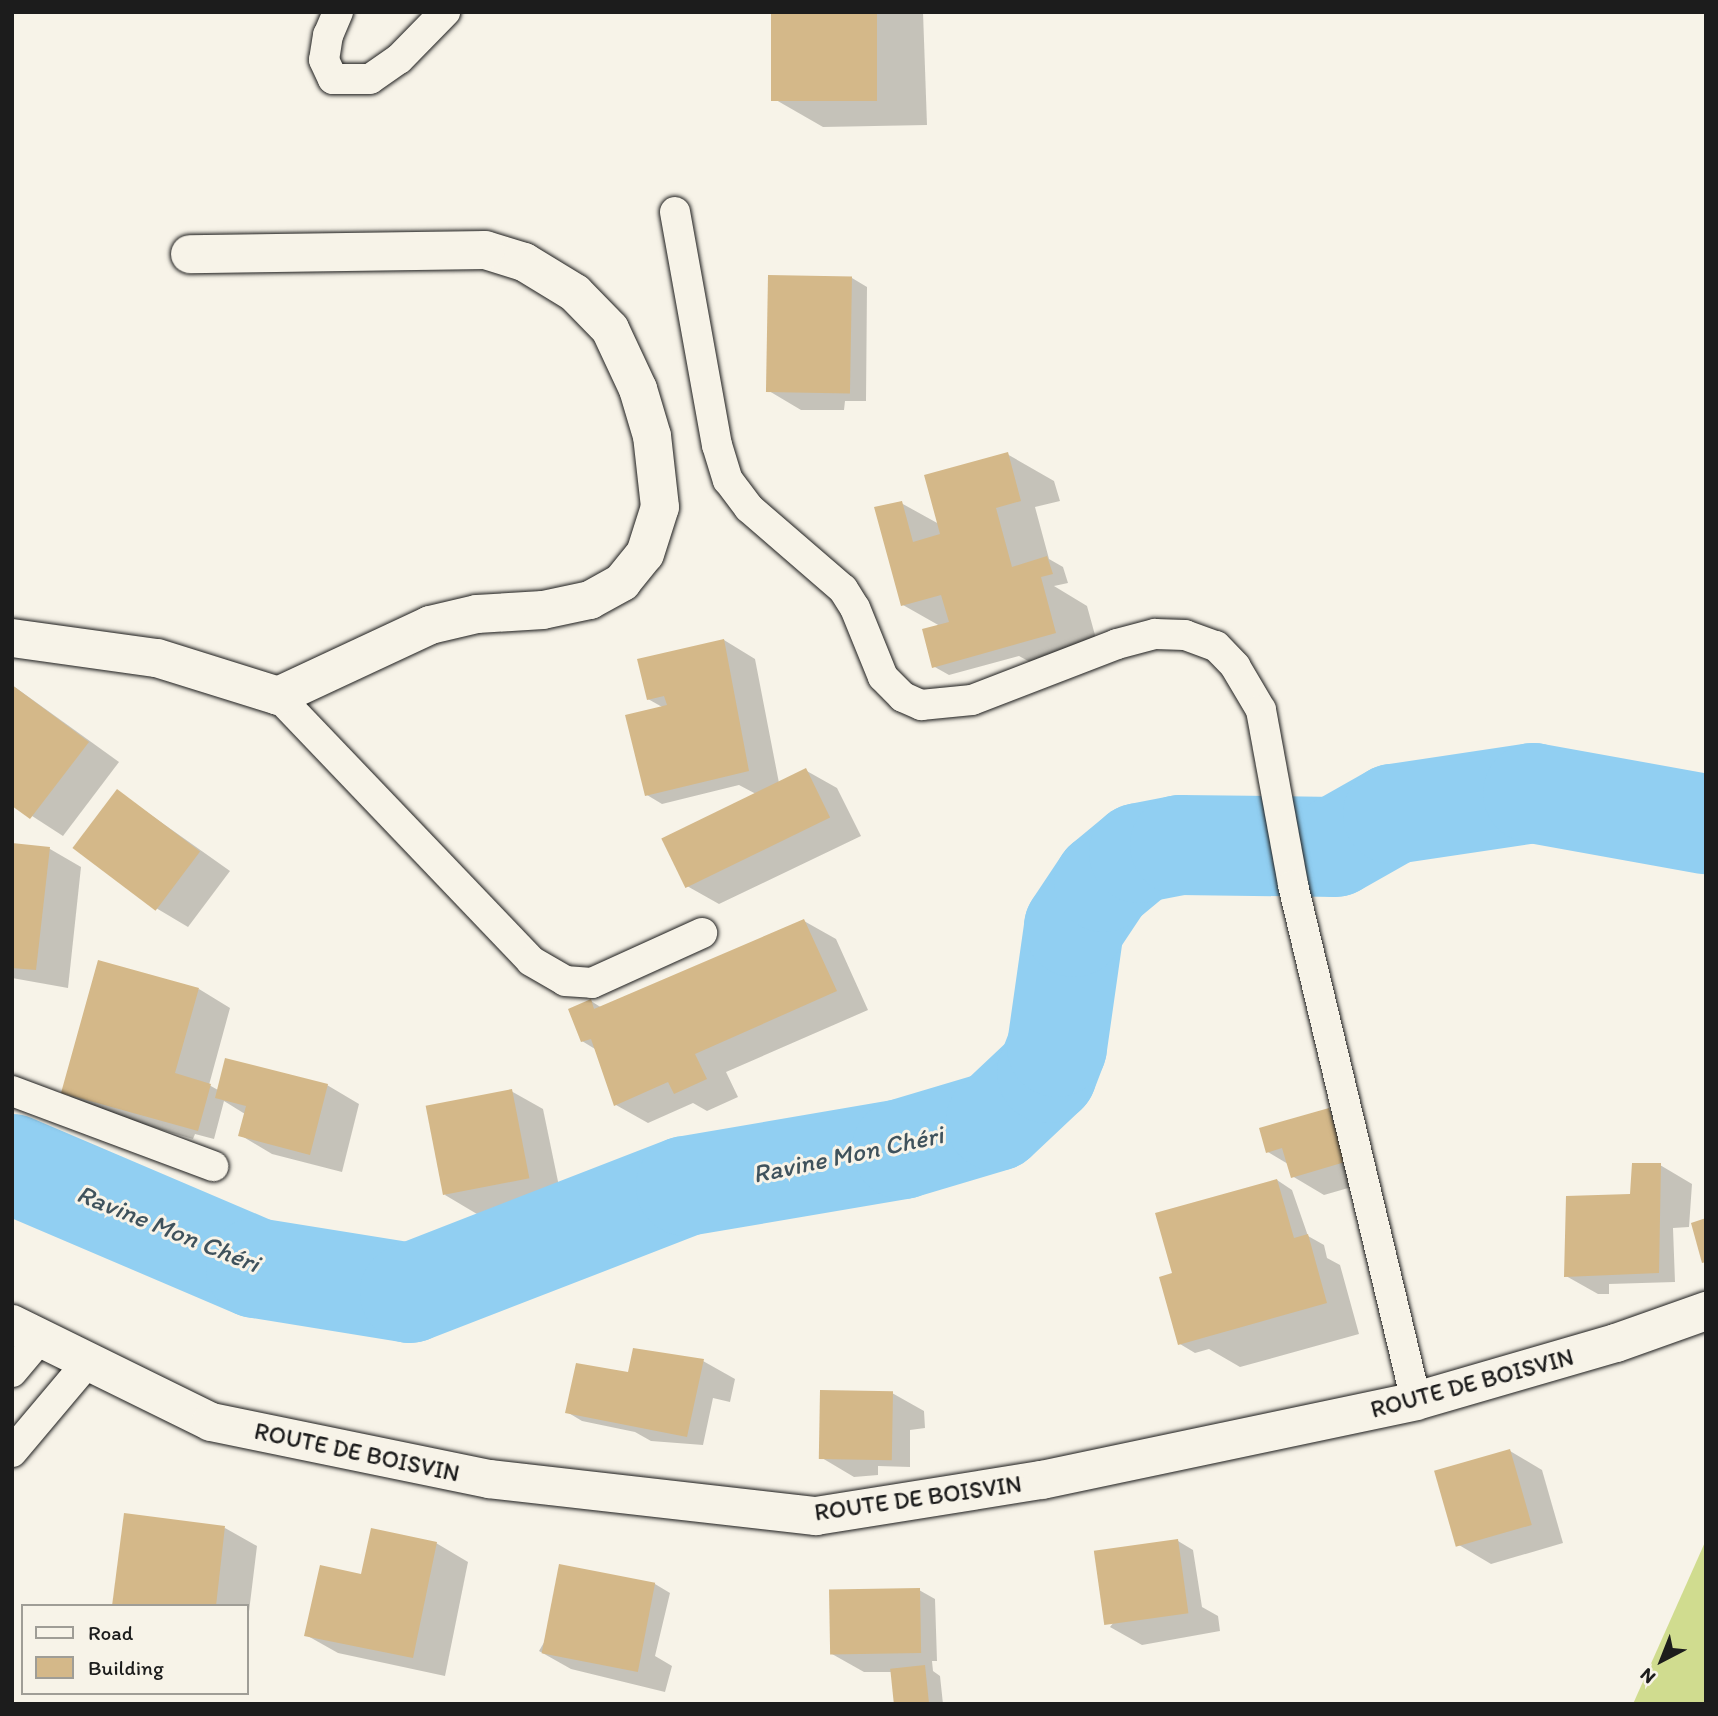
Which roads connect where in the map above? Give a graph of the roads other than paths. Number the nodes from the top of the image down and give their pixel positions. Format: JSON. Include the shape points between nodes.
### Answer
{"nodes":[{"id":1,"x":338,"y":12,"type":"edge"},
{"id":2,"x":445,"y":12,"type":"edge"},
{"id":3,"x":675,"y":212,"type":"dead end"},
{"id":4,"x":190,"y":254,"type":"dead end"},
{"id":5,"x":12,"y":638,"type":"edge"},
{"id":6,"x":278,"y":696,"type":"junction"},
{"id":7,"x":702,"y":933,"type":"dead end"},
{"id":8,"x":12,"y":1091,"type":"edge"},
{"id":9,"x":213,"y":1166,"type":"dead end"},
{"id":10,"x":1706,"y":1311,"type":"edge"},
{"id":11,"x":25,"y":1332,"type":"edge"},
{"id":12,"x":87,"y":1363,"type":"junction"},
{"id":13,"x":12,"y":1371,"type":"edge"},
{"id":14,"x":1416,"y":1401,"type":"junction"},
{"id":15,"x":12,"y":1452,"type":"edge"}],
"edges":[{"from":1,"to":2,"type":"lane","via":[[324,60],[333,79],[370,79],[399,60]]},
{"from":3,"to":14,"type":"lane","via":[[717,445],[728,480],[749,508],[843,589],[883,677],[903,697],[921,705],[972,701],[1116,644],[1155,634],[1185,635],[1216,646],[1235,666],[1261,710],[1293,885]]},
{"from":4,"to":6,"type":"main road","via":[[485,250],[524,262],[575,293],[610,329],[638,389],[652,436],[660,507],[645,554],[622,582],[590,600],[543,610],[477,614],[430,625]]},
{"from":5,"to":6,"type":"main road","via":[[157,658]]},
{"from":6,"to":7,"type":"lane","via":[[531,961],[565,981],[592,983]]},
{"from":8,"to":9,"type":"lane"},
{"from":10,"to":14,"type":"main road","name":"ROUTE DE BOISVIN","via":[[1616,1343]]},
{"from":11,"to":12,"type":"main road","name":"ROUTE DE BOISVIN"},
{"from":11,"to":13,"type":"lane"},
{"from":12,"to":14,"type":"main road","name":"ROUTE DE BOISVIN","via":[[211,1422],[489,1479],[817,1516],[1042,1480]]},
{"from":12,"to":15,"type":"lane"}]}
